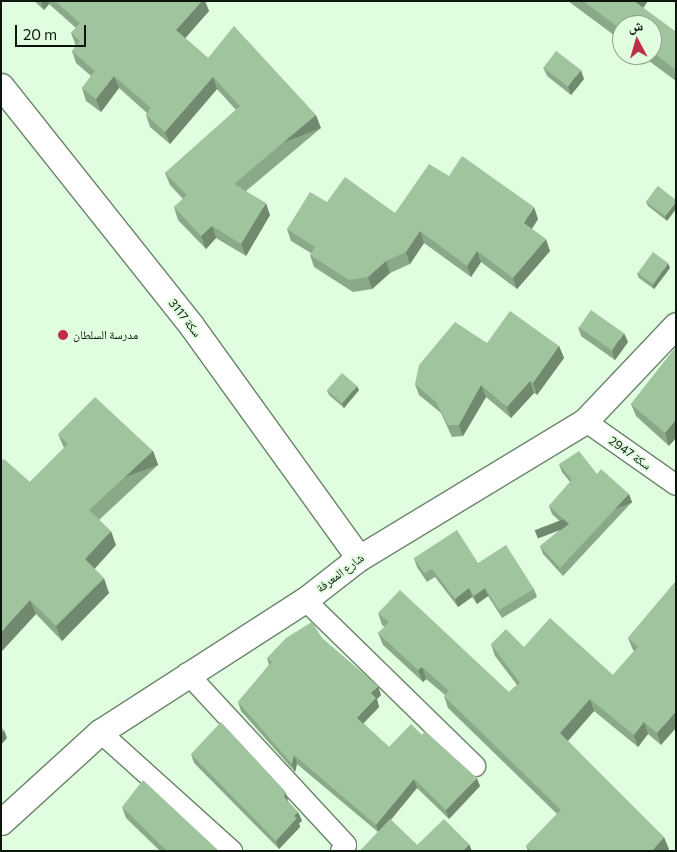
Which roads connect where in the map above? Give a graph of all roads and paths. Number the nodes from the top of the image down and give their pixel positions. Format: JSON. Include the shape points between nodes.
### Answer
{"nodes":[{"id":1,"x":1,"y":86,"type":"edge"},
{"id":2,"x":676,"y":325,"type":"edge"},
{"id":3,"x":585,"y":421,"type":"junction"},
{"id":4,"x":676,"y":485,"type":"edge"},
{"id":5,"x":359,"y":558,"type":"junction"},
{"id":6,"x":305,"y":600,"type":"junction"},
{"id":7,"x":187,"y":673,"type":"junction"},
{"id":8,"x":100,"y":732,"type":"junction"},
{"id":9,"x":475,"y":766,"type":"dead end"},
{"id":10,"x":1,"y":822,"type":"edge"},
{"id":11,"x":232,"y":851,"type":"edge"},
{"id":12,"x":341,"y":851,"type":"edge"}],
"edges":[{"from":1,"to":5,"type":"street","name":"سكة 3117","via":[[191,325]]},
{"from":2,"to":3,"type":"street","name":"شارع المعرفة"},
{"from":3,"to":4,"type":"street","name":"سكة 2947"},
{"from":3,"to":5,"type":"street","name":"شارع المعرفة"},
{"from":5,"to":6,"type":"street","name":"شارع المعرفة"},
{"from":6,"to":7,"type":"street","name":"شارع المعرفة"},
{"from":6,"to":9,"type":"street"},
{"from":7,"to":8,"type":"street","name":"شارع المعرفة"},
{"from":7,"to":12,"type":"street","via":[[346,845]]},
{"from":8,"to":10,"type":"street","name":"شارع المعرفة"},
{"from":8,"to":11,"type":"street"}]}
